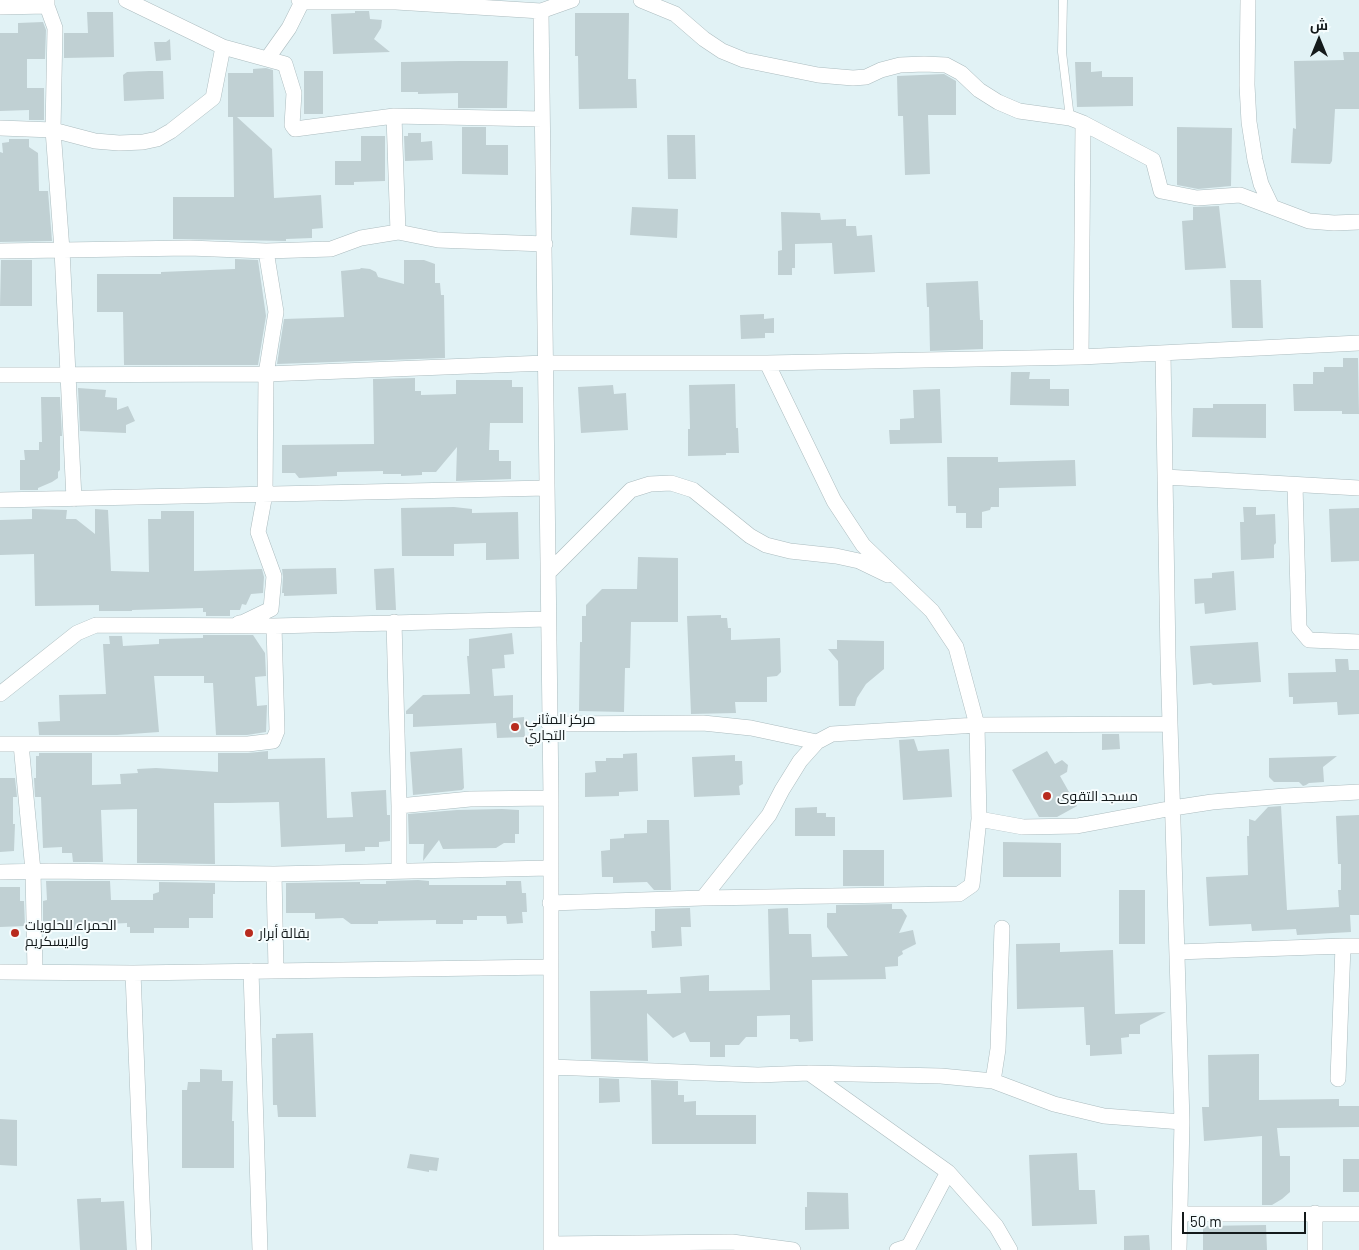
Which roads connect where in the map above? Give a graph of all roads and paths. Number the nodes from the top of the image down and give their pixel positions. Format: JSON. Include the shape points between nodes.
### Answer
{"nodes":[{"id":1,"x":126,"y":0,"type":"edge"},
{"id":2,"x":572,"y":0,"type":"edge"},
{"id":3,"x":641,"y":0,"type":"edge"},
{"id":4,"x":1063,"y":0,"type":"edge"},
{"id":5,"x":1248,"y":0,"type":"edge"},
{"id":6,"x":300,"y":1,"type":"edge"},
{"id":7,"x":47,"y":3,"type":"edge"},
{"id":8,"x":0,"y":7,"type":"edge"},
{"id":9,"x":541,"y":11,"type":"junction"},
{"id":10,"x":224,"y":47,"type":"junction"},
{"id":11,"x":267,"y":59,"type":"junction"},
{"id":12,"x":394,"y":116,"type":"junction"},
{"id":13,"x":542,"y":119,"type":"junction"},
{"id":14,"x":1077,"y":121,"type":"junction"},
{"id":15,"x":0,"y":128,"type":"edge"},
{"id":16,"x":53,"y":130,"type":"junction"},
{"id":17,"x":1271,"y":205,"type":"junction"},
{"id":18,"x":1359,"y":222,"type":"edge"},
{"id":19,"x":398,"y":232,"type":"junction"},
{"id":20,"x":545,"y":244,"type":"junction"},
{"id":21,"x":62,"y":250,"type":"junction"},
{"id":22,"x":266,"y":250,"type":"junction"},
{"id":23,"x":0,"y":251,"type":"edge"},
{"id":24,"x":1359,"y":343,"type":"edge"},
{"id":25,"x":1164,"y":353,"type":"junction"},
{"id":26,"x":1082,"y":357,"type":"junction"},
{"id":27,"x":546,"y":363,"type":"junction"},
{"id":28,"x":768,"y":363,"type":"junction"},
{"id":29,"x":266,"y":374,"type":"junction"},
{"id":30,"x":0,"y":375,"type":"edge"},
{"id":31,"x":67,"y":375,"type":"junction"},
{"id":32,"x":1165,"y":477,"type":"junction"},
{"id":33,"x":1295,"y":485,"type":"junction"},
{"id":34,"x":547,"y":488,"type":"junction"},
{"id":35,"x":1359,"y":488,"type":"edge"},
{"id":36,"x":265,"y":494,"type":"junction"},
{"id":37,"x":74,"y":499,"type":"junction"},
{"id":38,"x":0,"y":500,"type":"edge"},
{"id":39,"x":548,"y":573,"type":"junction"},
{"id":40,"x":896,"y":578,"type":"junction"},
{"id":41,"x":548,"y":618,"type":"junction"},
{"id":42,"x":394,"y":622,"type":"junction"},
{"id":43,"x":208,"y":626,"type":"junction"},
{"id":44,"x":274,"y":626,"type":"junction"},
{"id":45,"x":1359,"y":642,"type":"edge"},
{"id":46,"x":0,"y":694,"type":"edge"},
{"id":47,"x":549,"y":724,"type":"junction"},
{"id":48,"x":1170,"y":724,"type":"junction"},
{"id":49,"x":977,"y":725,"type":"junction"},
{"id":50,"x":817,"y":742,"type":"junction"},
{"id":51,"x":0,"y":744,"type":"edge"},
{"id":52,"x":21,"y":744,"type":"junction"},
{"id":53,"x":1359,"y":792,"type":"edge"},
{"id":54,"x":551,"y":798,"type":"junction"},
{"id":55,"x":399,"y":806,"type":"junction"},
{"id":56,"x":1173,"y":808,"type":"junction"},
{"id":57,"x":979,"y":819,"type":"junction"},
{"id":58,"x":550,"y":868,"type":"junction"},
{"id":59,"x":32,"y":871,"type":"junction"},
{"id":60,"x":399,"y":871,"type":"junction"},
{"id":61,"x":0,"y":872,"type":"edge"},
{"id":62,"x":274,"y":874,"type":"junction"},
{"id":63,"x":703,"y":898,"type":"junction"},
{"id":64,"x":550,"y":903,"type":"junction"},
{"id":65,"x":1002,"y":928,"type":"dead end"},
{"id":66,"x":1343,"y":946,"type":"junction"},
{"id":67,"x":1359,"y":946,"type":"edge"},
{"id":68,"x":1176,"y":952,"type":"junction"},
{"id":69,"x":551,"y":967,"type":"junction"},
{"id":70,"x":276,"y":970,"type":"junction"},
{"id":71,"x":35,"y":971,"type":"junction"},
{"id":72,"x":251,"y":971,"type":"junction"},
{"id":73,"x":0,"y":972,"type":"edge"},
{"id":74,"x":133,"y":973,"type":"junction"},
{"id":75,"x":551,"y":1067,"type":"junction"},
{"id":76,"x":809,"y":1073,"type":"junction"},
{"id":77,"x":1338,"y":1079,"type":"dead end"},
{"id":78,"x":993,"y":1081,"type":"junction"},
{"id":79,"x":1182,"y":1122,"type":"junction"},
{"id":80,"x":948,"y":1172,"type":"junction"},
{"id":81,"x":1315,"y":1213,"type":"junction"},
{"id":82,"x":1181,"y":1214,"type":"junction"},
{"id":83,"x":1359,"y":1214,"type":"edge"},
{"id":84,"x":551,"y":1247,"type":"edge"},
{"id":85,"x":144,"y":1250,"type":"edge"},
{"id":86,"x":260,"y":1250,"type":"edge"},
{"id":87,"x":793,"y":1250,"type":"edge"},
{"id":88,"x":897,"y":1250,"type":"edge"},
{"id":89,"x":1010,"y":1250,"type":"edge"},
{"id":90,"x":1179,"y":1250,"type":"edge"},
{"id":91,"x":1315,"y":1250,"type":"edge"}],
"edges":[{"from":1,"to":10,"type":"street"},
{"from":2,"to":9,"type":"street"},
{"from":3,"to":14,"type":"street","via":[[675,14],[722,51],[744,60],[818,75],[853,78],[900,65],[946,65],[998,102],[1019,111]]},
{"from":4,"to":14,"type":"lane","via":[[1062,52]]},
{"from":5,"to":17,"type":"street","via":[[1246,85],[1249,122],[1254,160]]},
{"from":6,"to":9,"type":"street","via":[[396,2]]},
{"from":6,"to":11,"type":"street","via":[[289,28]]},
{"from":7,"to":8,"type":"street"},
{"from":7,"to":16,"type":"street","via":[[55,28]]},
{"from":9,"to":13,"type":"street"},
{"from":10,"to":11,"type":"street"},
{"from":10,"to":16,"type":"street","via":[[213,98],[157,139],[111,142]]},
{"from":11,"to":12,"type":"street","via":[[285,64],[294,93],[292,125],[295,129]]},
{"from":12,"to":13,"type":"street"},
{"from":12,"to":19,"type":"street"},
{"from":13,"to":20,"type":"street"},
{"from":14,"to":17,"type":"street","via":[[1153,160],[1161,191],[1197,198],[1240,195]]},
{"from":14,"to":26,"type":"street"},
{"from":15,"to":16,"type":"street"},
{"from":16,"to":21,"type":"street"},
{"from":17,"to":18,"type":"street","via":[[1309,220]]},
{"from":19,"to":20,"type":"street","via":[[438,240]]},
{"from":19,"to":22,"type":"street","via":[[361,238],[331,249]]},
{"from":20,"to":27,"type":"street"},
{"from":21,"to":22,"type":"street"},
{"from":21,"to":23,"type":"street"},
{"from":21,"to":31,"type":"street"},
{"from":22,"to":29,"type":"street","via":[[276,312]]},
{"from":24,"to":25,"type":"street"},
{"from":25,"to":26,"type":"street"},
{"from":25,"to":32,"type":"street"},
{"from":26,"to":28,"type":"street"},
{"from":27,"to":28,"type":"street"},
{"from":27,"to":29,"type":"street"},
{"from":27,"to":34,"type":"street"},
{"from":28,"to":40,"type":"street","via":[[834,501],[863,545]]},
{"from":29,"to":31,"type":"street"},
{"from":29,"to":36,"type":"street"},
{"from":30,"to":31,"type":"street"},
{"from":31,"to":37,"type":"street"},
{"from":32,"to":33,"type":"street"},
{"from":32,"to":48,"type":"street"},
{"from":33,"to":35,"type":"street"},
{"from":33,"to":45,"type":"street","via":[[1299,628],[1309,640]]},
{"from":34,"to":36,"type":"street"},
{"from":34,"to":39,"type":"street"},
{"from":36,"to":37,"type":"street"},
{"from":36,"to":43,"type":"street","via":[[258,532],[274,576],[271,609],[244,622]]},
{"from":37,"to":38,"type":"street"},
{"from":39,"to":40,"type":"street","via":[[631,490],[650,484],[671,483],[693,490],[766,545],[859,561]]},
{"from":39,"to":41,"type":"street"},
{"from":40,"to":49,"type":"street","via":[[932,611],[956,647]]},
{"from":41,"to":42,"type":"street"},
{"from":41,"to":47,"type":"street"},
{"from":42,"to":44,"type":"street"},
{"from":42,"to":55,"type":"street"},
{"from":43,"to":44,"type":"street"},
{"from":43,"to":46,"type":"street","via":[[96,625],[77,633]]},
{"from":44,"to":52,"type":"street","via":[[277,731],[273,740],[248,744]]},
{"from":47,"to":50,"type":"street","via":[[703,723],[751,728]]},
{"from":47,"to":54,"type":"street"},
{"from":48,"to":49,"type":"street"},
{"from":48,"to":56,"type":"street"},
{"from":49,"to":50,"type":"street","via":[[832,734]]},
{"from":49,"to":57,"type":"street"},
{"from":50,"to":63,"type":"street","via":[[800,761],[769,815]]},
{"from":51,"to":52,"type":"street"},
{"from":52,"to":59,"type":"street"},
{"from":53,"to":56,"type":"street","via":[[1258,798]]},
{"from":54,"to":55,"type":"street","via":[[470,799]]},
{"from":54,"to":58,"type":"street"},
{"from":55,"to":60,"type":"street"},
{"from":56,"to":57,"type":"street","via":[[1077,826],[1023,827]]},
{"from":56,"to":68,"type":"street"},
{"from":57,"to":63,"type":"street","via":[[972,885],[959,894]]},
{"from":58,"to":60,"type":"street"},
{"from":58,"to":64,"type":"street"},
{"from":59,"to":61,"type":"street"},
{"from":59,"to":62,"type":"street"},
{"from":59,"to":71,"type":"street"},
{"from":60,"to":62,"type":"street"},
{"from":62,"to":70,"type":"street"},
{"from":63,"to":64,"type":"street"},
{"from":64,"to":69,"type":"street"},
{"from":65,"to":78,"type":"street","via":[[998,1049]]},
{"from":66,"to":67,"type":"street"},
{"from":66,"to":68,"type":"street"},
{"from":66,"to":77,"type":"street"},
{"from":68,"to":79,"type":"street"},
{"from":69,"to":70,"type":"street"},
{"from":69,"to":75,"type":"street"},
{"from":70,"to":72,"type":"street"},
{"from":71,"to":73,"type":"street"},
{"from":71,"to":74,"type":"street"},
{"from":72,"to":74,"type":"street"},
{"from":72,"to":86,"type":"street"},
{"from":74,"to":85,"type":"street"},
{"from":75,"to":76,"type":"street","via":[[758,1075]]},
{"from":75,"to":84,"type":"street"},
{"from":76,"to":78,"type":"street","via":[[941,1076]]},
{"from":76,"to":80,"type":"street"},
{"from":78,"to":79,"type":"street","via":[[1054,1104],[1104,1116]]},
{"from":79,"to":82,"type":"street"},
{"from":80,"to":88,"type":"street","via":[[909,1246]]},
{"from":80,"to":89,"type":"street","via":[[996,1226]]},
{"from":81,"to":82,"type":"street"},
{"from":81,"to":83,"type":"street"},
{"from":81,"to":91,"type":"street"},
{"from":82,"to":90,"type":"street"},
{"from":84,"to":87,"type":"street","via":[[732,1242]]}]}
